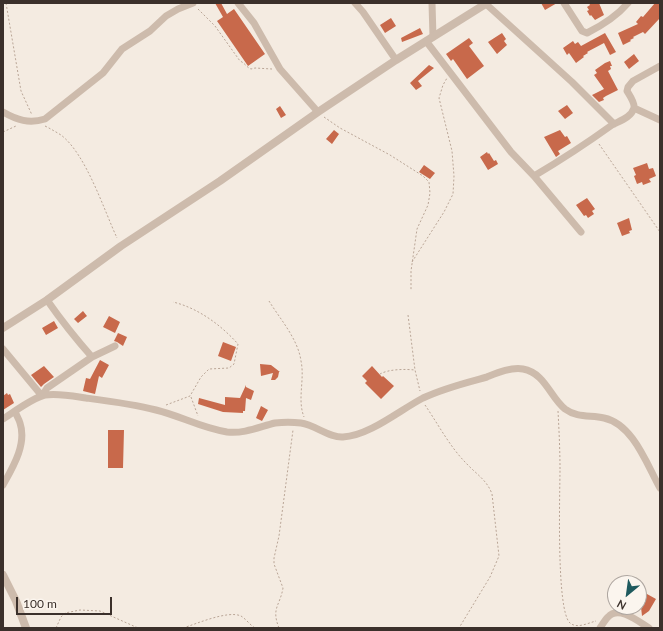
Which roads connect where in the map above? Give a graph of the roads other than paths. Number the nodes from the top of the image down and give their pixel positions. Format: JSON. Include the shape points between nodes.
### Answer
{"nodes":[{"id":1,"x":192,"y":3,"type":"edge"},
{"id":2,"x":238,"y":3,"type":"edge"},
{"id":3,"x":355,"y":3,"type":"edge"},
{"id":4,"x":432,"y":3,"type":"edge"},
{"id":5,"x":564,"y":3,"type":"edge"},
{"id":6,"x":628,"y":3,"type":"edge"},
{"id":7,"x":487,"y":4,"type":"edge"},
{"id":8,"x":429,"y":39,"type":"junction"},
{"id":9,"x":396,"y":60,"type":"junction"},
{"id":10,"x":660,"y":66,"type":"edge"},
{"id":11,"x":634,"y":108,"type":"junction"},
{"id":12,"x":3,"y":112,"type":"edge"},
{"id":13,"x":318,"y":112,"type":"junction"},
{"id":14,"x":660,"y":120,"type":"edge"},
{"id":15,"x":614,"y":124,"type":"junction"},
{"id":16,"x":534,"y":176,"type":"junction"},
{"id":17,"x":581,"y":232,"type":"dead end"},
{"id":18,"x":47,"y":300,"type":"junction"},
{"id":19,"x":3,"y":328,"type":"edge"},
{"id":20,"x":115,"y":346,"type":"dead end"},
{"id":21,"x":3,"y":349,"type":"edge"},
{"id":22,"x":92,"y":357,"type":"junction"},
{"id":23,"x":42,"y":396,"type":"junction"},
{"id":24,"x":15,"y":411,"type":"junction"},
{"id":25,"x":3,"y":419,"type":"edge"},
{"id":26,"x":3,"y":485,"type":"edge"},
{"id":27,"x":660,"y":488,"type":"edge"},
{"id":28,"x":3,"y":575,"type":"edge"},
{"id":29,"x":26,"y":628,"type":"edge"},
{"id":30,"x":600,"y":628,"type":"edge"},
{"id":31,"x":649,"y":628,"type":"edge"}],
"edges":[{"from":1,"to":12,"type":"street","via":[[166,16],[150,31],[122,49],[103,73],[45,119],[26,122]]},
{"from":2,"to":13,"type":"street","via":[[257,28],[280,69]]},
{"from":3,"to":9,"type":"street"},
{"from":4,"to":8,"type":"street"},
{"from":5,"to":6,"type":"street","via":[[578,26],[587,32],[614,17]]},
{"from":7,"to":8,"type":"street"},
{"from":7,"to":15,"type":"street"},
{"from":8,"to":9,"type":"street"},
{"from":8,"to":16,"type":"street","via":[[450,73],[511,152]]},
{"from":9,"to":13,"type":"street"},
{"from":10,"to":11,"type":"street","via":[[630,84],[627,91]]},
{"from":11,"to":14,"type":"street"},
{"from":11,"to":15,"type":"street","via":[[622,121]]},
{"from":13,"to":18,"type":"street","via":[[121,246]]},
{"from":15,"to":16,"type":"street"},
{"from":16,"to":17,"type":"street"},
{"from":18,"to":19,"type":"street"},
{"from":18,"to":22,"type":"street"},
{"from":20,"to":22,"type":"street"},
{"from":21,"to":23,"type":"street"},
{"from":22,"to":23,"type":"street","via":[[47,388]]},
{"from":23,"to":24,"type":"street"},
{"from":23,"to":27,"type":"street","via":[[61,394],[156,410],[201,426],[229,432],[277,423],[294,423],[344,437],[373,428],[442,390],[503,371],[522,369],[540,378],[558,403],[574,414],[611,419],[623,426],[632,437]]},
{"from":24,"to":25,"type":"street"},
{"from":24,"to":26,"type":"street","via":[[22,435],[15,462]]},
{"from":28,"to":29,"type":"street"},
{"from":30,"to":31,"type":"street","via":[[612,614],[626,614]]}]}
